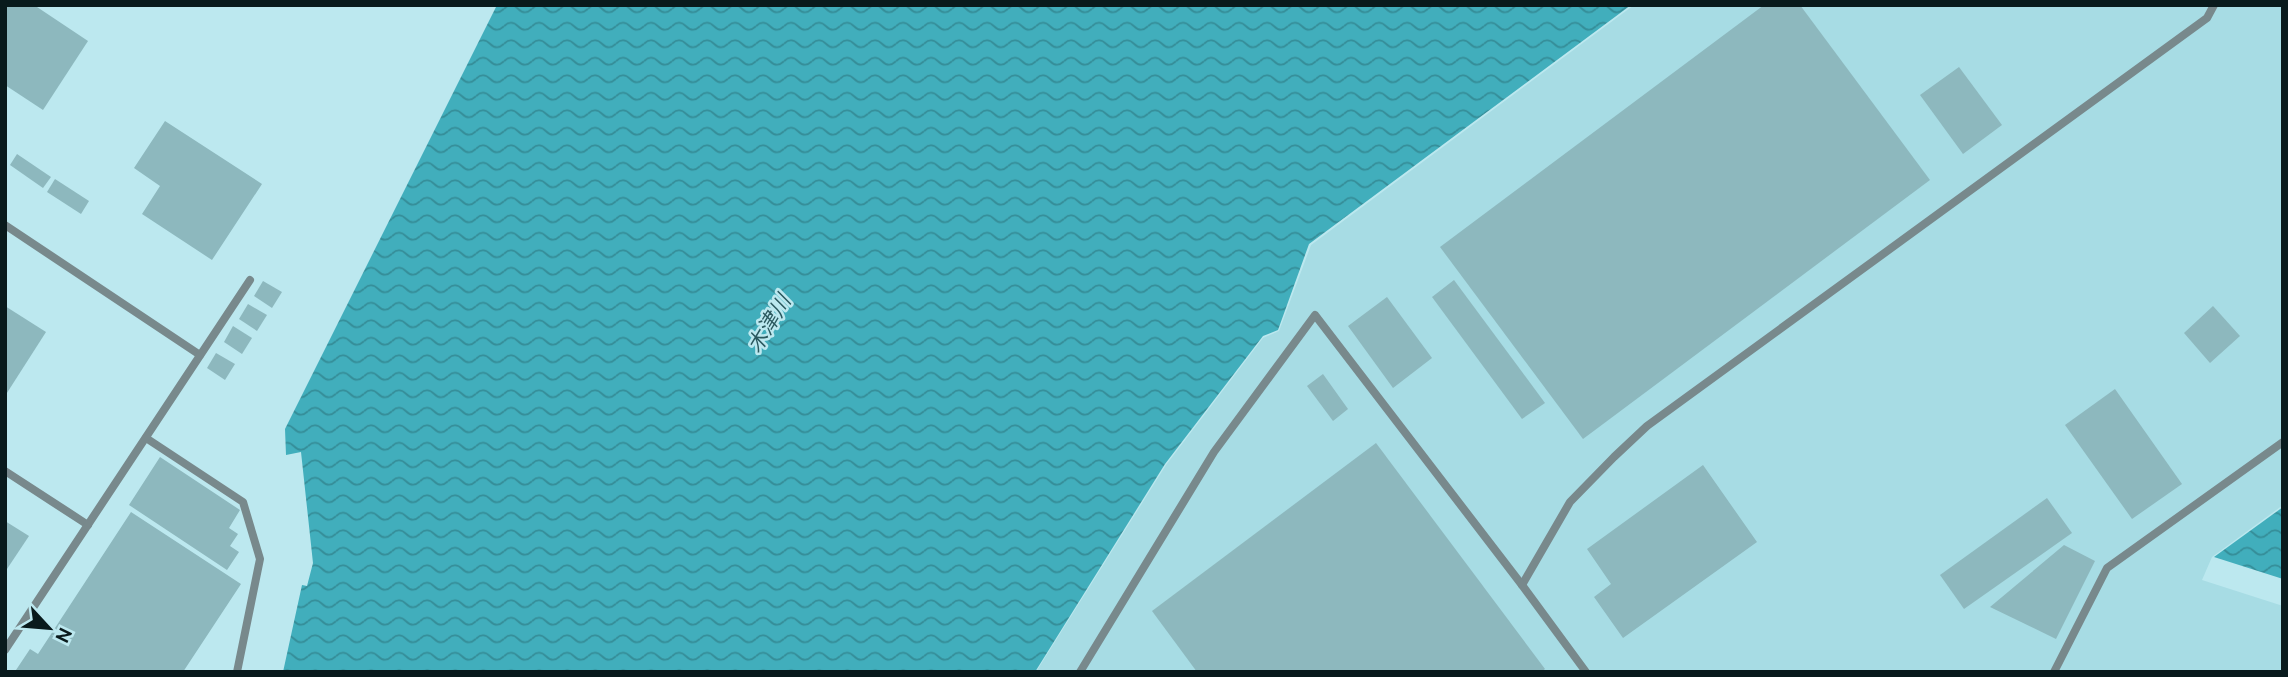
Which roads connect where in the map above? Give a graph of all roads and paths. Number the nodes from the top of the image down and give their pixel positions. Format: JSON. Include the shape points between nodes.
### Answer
{"nodes":[{"id":1,"x":2214,"y":5,"type":"edge"},
{"id":2,"x":6,"y":227,"type":"edge"},
{"id":3,"x":250,"y":280,"type":"dead end"},
{"id":4,"x":200,"y":355,"type":"junction"},
{"id":5,"x":146,"y":438,"type":"junction"},
{"id":6,"x":2283,"y":442,"type":"edge"},
{"id":7,"x":5,"y":471,"type":"edge"},
{"id":8,"x":88,"y":525,"type":"junction"},
{"id":9,"x":1522,"y":585,"type":"junction"},
{"id":10,"x":5,"y":650,"type":"edge"},
{"id":11,"x":237,"y":672,"type":"edge"},
{"id":12,"x":1080,"y":672,"type":"edge"},
{"id":13,"x":1586,"y":672,"type":"edge"},
{"id":14,"x":2054,"y":672,"type":"edge"}],
"edges":[{"from":1,"to":9,"type":"lane","via":[[2207,18],[1647,426],[1570,502]]},
{"from":2,"to":4,"type":"lane"},
{"from":3,"to":4,"type":"lane"},
{"from":4,"to":5,"type":"lane"},
{"from":5,"to":8,"type":"lane"},
{"from":5,"to":11,"type":"lane","via":[[243,502],[260,559]]},
{"from":6,"to":14,"type":"lane","via":[[2107,568]]},
{"from":7,"to":8,"type":"lane"},
{"from":8,"to":10,"type":"lane"},
{"from":9,"to":12,"type":"lane","via":[[1315,315],[1214,452]]},
{"from":9,"to":13,"type":"lane"}]}
